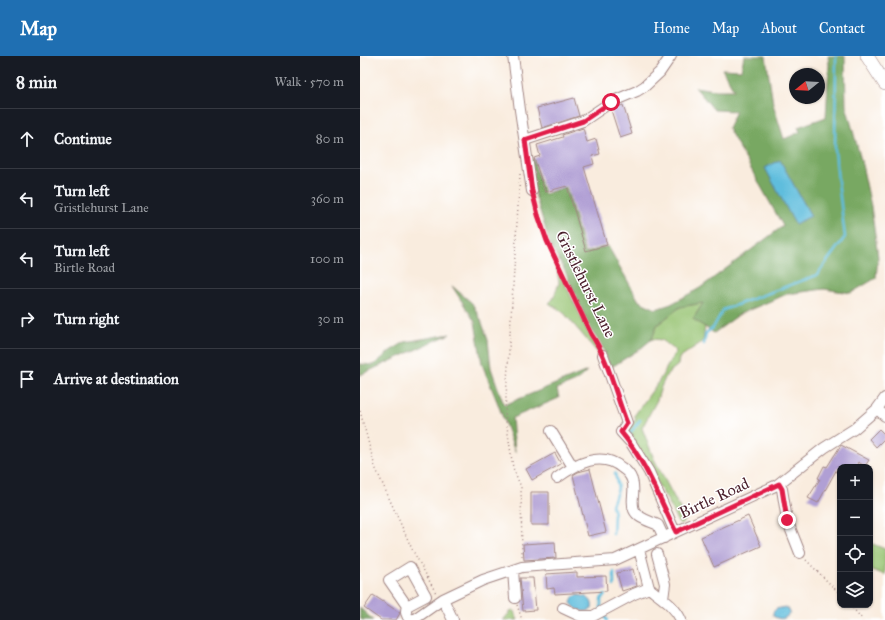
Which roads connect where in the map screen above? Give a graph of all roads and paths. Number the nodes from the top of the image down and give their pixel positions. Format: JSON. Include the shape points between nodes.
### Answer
{"nodes":[{"id":1,"x":514,"y":56,"type":"edge"},
{"id":2,"x":671,"y":56,"type":"edge"},
{"id":3,"x":867,"y":56,"type":"edge"},
{"id":4,"x":885,"y":84,"type":"edge"},
{"id":5,"x":525,"y":140,"type":"junction"},
{"id":6,"x":520,"y":167,"type":"dead end"},
{"id":7,"x":532,"y":191,"type":"joint"},
{"id":8,"x":603,"y":355,"type":"joint"},
{"id":9,"x":885,"y":398,"type":"edge"},
{"id":10,"x":876,"y":409,"type":"junction"},
{"id":11,"x":360,"y":412,"type":"edge"},
{"id":12,"x":885,"y":416,"type":"edge"},
{"id":13,"x":551,"y":431,"type":"dead end"},
{"id":14,"x":573,"y":467,"type":"junction"},
{"id":15,"x":557,"y":478,"type":"dead end"},
{"id":16,"x":779,"y":484,"type":"junction"},
{"id":17,"x":676,"y":532,"type":"junction"},
{"id":18,"x":664,"y":538,"type":"junction"},
{"id":19,"x":639,"y":549,"type":"junction"},
{"id":20,"x":800,"y":553,"type":"joint"},
{"id":21,"x":657,"y":554,"type":"dead end"},
{"id":22,"x":517,"y":569,"type":"junction"},
{"id":23,"x":649,"y":588,"type":"junction"},
{"id":24,"x":837,"y":591,"type":"edge"},
{"id":25,"x":515,"y":598,"type":"joint"},
{"id":26,"x":663,"y":599,"type":"junction"},
{"id":27,"x":442,"y":600,"type":"junction"},
{"id":28,"x":407,"y":606,"type":"dead end"},
{"id":29,"x":563,"y":608,"type":"dead end"},
{"id":30,"x":853,"y":608,"type":"edge"},
{"id":31,"x":596,"y":617,"type":"edge"},
{"id":32,"x":411,"y":620,"type":"edge"},
{"id":33,"x":453,"y":620,"type":"edge"},
{"id":34,"x":522,"y":620,"type":"edge"},
{"id":35,"x":680,"y":620,"type":"edge"},
{"id":36,"x":863,"y":620,"type":"edge"}],
"edges":[{"from":1,"to":5,"type":"street"},
{"from":2,"to":5,"type":"street","via":[[660,72],[637,91],[611,102],[583,121]]},
{"from":3,"to":4,"type":"main road"},
{"from":5,"to":7,"type":"street"},
{"from":6,"to":22,"type":"path","via":[[505,413],[513,468],[521,487]]},
{"from":7,"to":8,"type":"path","name":"Gristlehurst Lane","via":[[547,241]]},
{"from":8,"to":17,"type":"street","name":"Gristlehurst Lane","via":[[627,423],[621,432],[648,472]]},
{"from":9,"to":10,"type":"street","name":"Birtle Road"},
{"from":10,"to":12,"type":"street"},
{"from":10,"to":16,"type":"street","name":"Birtle Road","via":[[854,429],[824,448]]},
{"from":11,"to":27,"type":"path","via":[[375,467],[412,549]]},
{"from":13,"to":14,"type":"street"},
{"from":14,"to":15,"type":"street"},
{"from":14,"to":18,"type":"street","via":[[602,459],[617,464],[629,473],[634,488],[634,510],[642,518],[658,525]]},
{"from":16,"to":17,"type":"street","name":"Birtle Road"},
{"from":16,"to":20,"type":"street","via":[[787,520]]},
{"from":17,"to":18,"type":"street","name":"Birtle Road"},
{"from":18,"to":19,"type":"street","name":"Birtle Road"},
{"from":19,"to":22,"type":"street","name":"Birtle Road","via":[[615,560]]},
{"from":19,"to":23,"type":"street"},
{"from":20,"to":24,"type":"path"},
{"from":21,"to":26,"type":"street","via":[[664,584]]},
{"from":22,"to":25,"type":"street"},
{"from":22,"to":27,"type":"street","name":"Birtle Road","via":[[483,580]]},
{"from":23,"to":26,"type":"street"},
{"from":23,"to":31,"type":"street"},
{"from":25,"to":34,"type":"path"},
{"from":26,"to":35,"type":"street","via":[[676,611]]},
{"from":27,"to":32,"type":"street","name":"Birtle Road"},
{"from":27,"to":33,"type":"street"},
{"from":28,"to":32,"type":"street","via":[[407,616]]},
{"from":29,"to":31,"type":"street","via":[[580,616]]},
{"from":30,"to":36,"type":"path"}]}
